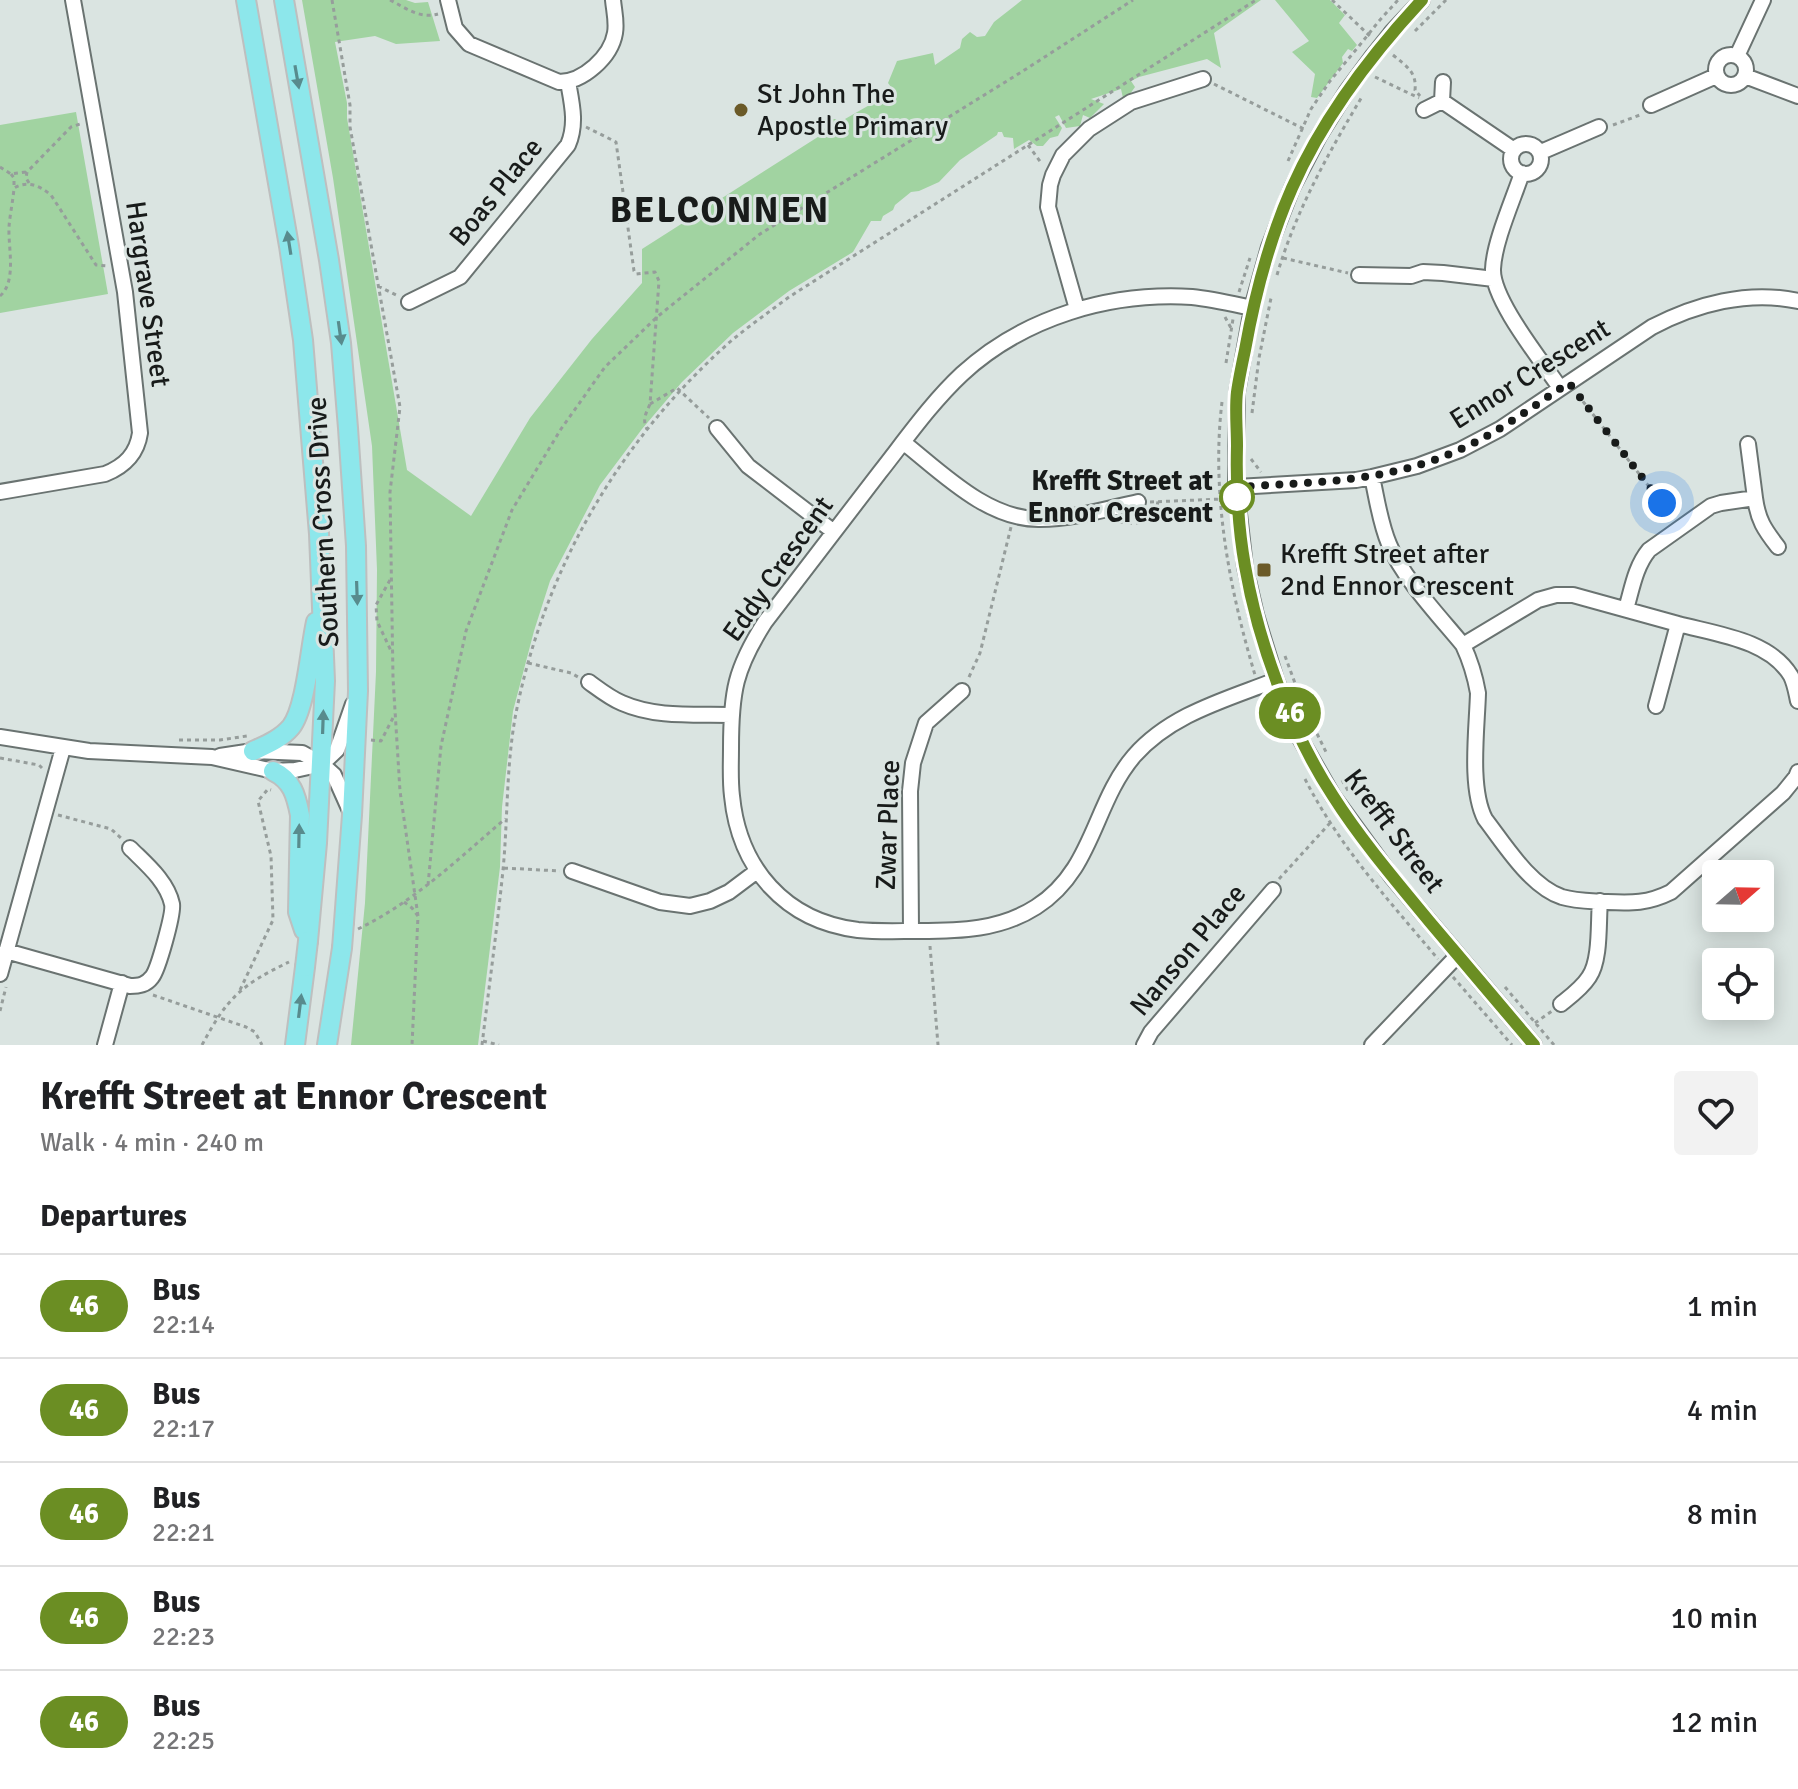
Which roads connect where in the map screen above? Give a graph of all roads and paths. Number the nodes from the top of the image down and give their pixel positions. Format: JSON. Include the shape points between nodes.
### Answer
{"nodes":[{"id":1,"x":73,"y":0,"type":"edge"},
{"id":2,"x":246,"y":0,"type":"edge"},
{"id":3,"x":284,"y":0,"type":"edge"},
{"id":4,"x":332,"y":0,"type":"edge"},
{"id":5,"x":390,"y":0,"type":"edge"},
{"id":6,"x":613,"y":0,"type":"edge"},
{"id":7,"x":1133,"y":0,"type":"edge"},
{"id":8,"x":1256,"y":0,"type":"edge"},
{"id":9,"x":1398,"y":0,"type":"edge"},
{"id":10,"x":1422,"y":0,"type":"edge"},
{"id":11,"x":1446,"y":0,"type":"edge"},
{"id":12,"x":1763,"y":0,"type":"edge"},
{"id":13,"x":449,"y":6,"type":"edge"},
{"id":14,"x":1414,"y":31,"type":"dead end"},
{"id":15,"x":1359,"y":46,"type":"dead end"},
{"id":16,"x":1737,"y":56,"type":"junction"},
{"id":17,"x":1716,"y":76,"type":"junction"},
{"id":18,"x":1745,"y":76,"type":"junction"},
{"id":19,"x":1375,"y":77,"type":"junction"},
{"id":20,"x":1203,"y":79,"type":"joint"},
{"id":21,"x":1383,"y":81,"type":"junction"},
{"id":22,"x":568,"y":82,"type":"junction"},
{"id":23,"x":1443,"y":82,"type":"dead end"},
{"id":24,"x":1798,"y":96,"type":"edge"},
{"id":25,"x":1442,"y":101,"type":"junction"},
{"id":26,"x":1424,"y":105,"type":"joint"},
{"id":27,"x":1651,"y":105,"type":"joint"},
{"id":28,"x":95,"y":121,"type":"junction"},
{"id":29,"x":574,"y":121,"type":"junction"},
{"id":30,"x":1599,"y":127,"type":"joint"},
{"id":31,"x":1319,"y":136,"type":"junction"},
{"id":32,"x":1334,"y":144,"type":"junction"},
{"id":33,"x":1028,"y":145,"type":"junction"},
{"id":34,"x":1514,"y":150,"type":"junction"},
{"id":35,"x":1541,"y":152,"type":"junction"},
{"id":36,"x":0,"y":167,"type":"edge"},
{"id":37,"x":27,"y":172,"type":"junction"},
{"id":38,"x":1522,"y":173,"type":"junction"},
{"id":39,"x":11,"y":174,"type":"junction"},
{"id":40,"x":1052,"y":178,"type":"junction"},
{"id":41,"x":31,"y":184,"type":"junction"},
{"id":42,"x":14,"y":188,"type":"junction"},
{"id":43,"x":1283,"y":258,"type":"junction"},
{"id":44,"x":120,"y":265,"type":"junction"},
{"id":45,"x":1359,"y":275,"type":"joint"},
{"id":46,"x":1494,"y":279,"type":"junction"},
{"id":47,"x":1275,"y":283,"type":"dead end"},
{"id":48,"x":378,"y":286,"type":"junction"},
{"id":49,"x":1272,"y":295,"type":"dead end"},
{"id":50,"x":0,"y":296,"type":"edge"},
{"id":51,"x":1798,"y":301,"type":"edge"},
{"id":52,"x":409,"y":302,"type":"joint"},
{"id":53,"x":1252,"y":308,"type":"junction"},
{"id":54,"x":1077,"y":309,"type":"junction"},
{"id":55,"x":1224,"y":314,"type":"dead end"},
{"id":56,"x":657,"y":317,"type":"junction"},
{"id":57,"x":1231,"y":328,"type":"dead end"},
{"id":58,"x":1565,"y":385,"type":"junction"},
{"id":59,"x":680,"y":390,"type":"junction"},
{"id":60,"x":650,"y":404,"type":"junction"},
{"id":61,"x":1252,"y":419,"type":"dead end"},
{"id":62,"x":717,"y":428,"type":"joint"},
{"id":63,"x":647,"y":429,"type":"junction"},
{"id":64,"x":903,"y":442,"type":"junction"},
{"id":65,"x":1748,"y":444,"type":"dead end"},
{"id":66,"x":1251,"y":459,"type":"dead end"},
{"id":67,"x":1268,"y":477,"type":"dead end"},
{"id":68,"x":1372,"y":477,"type":"junction"},
{"id":69,"x":1236,"y":487,"type":"junction"},
{"id":70,"x":0,"y":492,"type":"edge"},
{"id":71,"x":1755,"y":498,"type":"junction"},
{"id":72,"x":1221,"y":499,"type":"dead end"},
{"id":73,"x":1138,"y":502,"type":"joint"},
{"id":74,"x":1012,"y":527,"type":"dead end"},
{"id":75,"x":1681,"y":528,"type":"junction"},
{"id":76,"x":834,"y":532,"type":"junction"},
{"id":77,"x":1778,"y":547,"type":"dead end"},
{"id":78,"x":392,"y":576,"type":"junction"},
{"id":79,"x":321,"y":600,"type":"junction"},
{"id":80,"x":1626,"y":609,"type":"junction"},
{"id":81,"x":1678,"y":624,"type":"junction"},
{"id":82,"x":1281,"y":645,"type":"dead end"},
{"id":83,"x":1463,"y":645,"type":"junction"},
{"id":84,"x":393,"y":655,"type":"junction"},
{"id":85,"x":528,"y":663,"type":"junction"},
{"id":86,"x":1276,"y":680,"type":"junction"},
{"id":87,"x":589,"y":682,"type":"joint"},
{"id":88,"x":358,"y":691,"type":"junction"},
{"id":89,"x":962,"y":691,"type":"joint"},
{"id":90,"x":1798,"y":701,"type":"edge"},
{"id":91,"x":1656,"y":706,"type":"dead end"},
{"id":92,"x":395,"y":714,"type":"junction"},
{"id":93,"x":731,"y":715,"type":"junction"},
{"id":94,"x":0,"y":737,"type":"edge"},
{"id":95,"x":178,"y":740,"type":"dead end"},
{"id":96,"x":220,"y":740,"type":"dead end"},
{"id":97,"x":381,"y":741,"type":"dead end"},
{"id":98,"x":63,"y":748,"type":"junction"},
{"id":99,"x":253,"y":751,"type":"junction"},
{"id":100,"x":212,"y":757,"type":"junction"},
{"id":101,"x":0,"y":758,"type":"edge"},
{"id":102,"x":1330,"y":760,"type":"dead end"},
{"id":103,"x":322,"y":764,"type":"junction"},
{"id":104,"x":42,"y":767,"type":"dead end"},
{"id":105,"x":273,"y":771,"type":"junction"},
{"id":106,"x":1798,"y":772,"type":"edge"},
{"id":107,"x":1341,"y":779,"type":"dead end"},
{"id":108,"x":293,"y":789,"type":"junction"},
{"id":109,"x":1354,"y":799,"type":"dead end"},
{"id":110,"x":54,"y":813,"type":"dead end"},
{"id":111,"x":352,"y":815,"type":"junction"},
{"id":112,"x":505,"y":818,"type":"junction"},
{"id":113,"x":1330,"y":823,"type":"dead end"},
{"id":114,"x":130,"y":848,"type":"joint"},
{"id":115,"x":503,"y":868,"type":"junction"},
{"id":116,"x":572,"y":871,"type":"joint"},
{"id":117,"x":757,"y":871,"type":"junction"},
{"id":118,"x":428,"y":885,"type":"junction"},
{"id":119,"x":1273,"y":890,"type":"joint"},
{"id":120,"x":415,"y":894,"type":"junction"},
{"id":121,"x":1600,"y":901,"type":"junction"},
{"id":122,"x":404,"y":902,"type":"junction"},
{"id":123,"x":418,"y":916,"type":"junction"},
{"id":124,"x":379,"y":919,"type":"dead end"},
{"id":125,"x":911,"y":931,"type":"junction"},
{"id":126,"x":929,"y":931,"type":"junction"},
{"id":127,"x":308,"y":941,"type":"junction"},
{"id":128,"x":6,"y":951,"type":"junction"},
{"id":129,"x":1458,"y":955,"type":"junction"},
{"id":130,"x":280,"y":966,"type":"dead end"},
{"id":131,"x":0,"y":974,"type":"edge"},
{"id":132,"x":122,"y":983,"type":"junction"},
{"id":133,"x":141,"y":985,"type":"junction"},
{"id":134,"x":1505,"y":987,"type":"dead end"},
{"id":135,"x":240,"y":991,"type":"junction"},
{"id":136,"x":1465,"y":992,"type":"dead end"},
{"id":137,"x":1561,"y":1004,"type":"joint"},
{"id":138,"x":218,"y":1016,"type":"junction"},
{"id":139,"x":1536,"y":1023,"type":"junction"},
{"id":140,"x":482,"y":1043,"type":"edge"},
{"id":141,"x":105,"y":1045,"type":"edge"},
{"id":142,"x":202,"y":1045,"type":"edge"},
{"id":143,"x":262,"y":1045,"type":"edge"},
{"id":144,"x":295,"y":1045,"type":"edge"},
{"id":145,"x":330,"y":1045,"type":"edge"},
{"id":146,"x":412,"y":1045,"type":"edge"},
{"id":147,"x":499,"y":1045,"type":"edge"},
{"id":148,"x":938,"y":1045,"type":"edge"},
{"id":149,"x":1144,"y":1045,"type":"edge"},
{"id":150,"x":1372,"y":1045,"type":"edge"},
{"id":151,"x":1512,"y":1045,"type":"edge"},
{"id":152,"x":1534,"y":1045,"type":"edge"},
{"id":153,"x":1554,"y":1045,"type":"edge"}],
"edges":[{"from":1,"to":28,"type":"street","name":"Hargrave Street"},
{"from":79,"to":2,"type":"main road","name":"Southern Cross Drive","one_way":true,"via":[[303,340]]},
{"from":3,"to":88,"type":"main road","name":"Southern Cross Drive","one_way":true,"via":[[341,343],[356,546]]},
{"from":4,"to":48,"type":"path"},
{"from":5,"to":13,"type":"path","via":[[425,17]]},
{"from":6,"to":22,"type":"street","via":[[612,44],[584,76]]},
{"from":7,"to":56,"type":"path","via":[[760,234]]},
{"from":8,"to":33,"type":"path"},
{"from":9,"to":15,"type":"path","bridge":true},
{"from":10,"to":31,"type":"street","name":"Krefft Street","bridge":true,"via":[[1372,57]]},
{"from":11,"to":14,"type":"path"},
{"from":12,"to":16,"type":"street"},
{"from":13,"to":22,"type":"street","via":[[455,28],[469,44],[551,80]]},
{"from":16,"to":17,"type":"street","via":[[1720,59]]},
{"from":16,"to":18,"type":"street","via":[[1745,64]]},
{"from":17,"to":18,"type":"street","via":[[1731,86]]},
{"from":17,"to":27,"type":"street"},
{"from":18,"to":24,"type":"street"},
{"from":19,"to":21,"type":"path"},
{"from":19,"to":21,"type":"path","via":[[1382,68]]},
{"from":19,"to":32,"type":"path"},
{"from":20,"to":31,"type":"path"},
{"from":20,"to":40,"type":"street","via":[[1131,102],[1089,129],[1063,155]]},
{"from":21,"to":26,"type":"path"},
{"from":22,"to":29,"type":"street","name":"Boas Place"},
{"from":23,"to":25,"type":"street"},
{"from":25,"to":26,"type":"street"},
{"from":25,"to":34,"type":"street"},
{"from":27,"to":30,"type":"path","via":[[1634,118]]},
{"from":28,"to":37,"type":"path","via":[[71,127]]},
{"from":28,"to":44,"type":"street","name":"Hargrave Street"},
{"from":29,"to":52,"type":"street","name":"Boas Place","via":[[568,145],[460,277]]},
{"from":29,"to":56,"type":"path","via":[[616,142],[634,271],[658,276]]},
{"from":30,"to":35,"type":"street"},
{"from":31,"to":32,"type":"path"},
{"from":31,"to":53,"type":"street","name":"Krefft Street","via":[[1292,188]]},
{"from":32,"to":43,"type":"path"},
{"from":33,"to":40,"type":"path"},
{"from":33,"to":59,"type":"path","via":[[789,297]]},
{"from":34,"to":35,"type":"street","via":[[1531,144]]},
{"from":34,"to":38,"type":"street","via":[[1513,166]]},
{"from":35,"to":38,"type":"street","via":[[1538,169]]},
{"from":36,"to":39,"type":"path"},
{"from":37,"to":39,"type":"path"},
{"from":37,"to":41,"type":"path"},
{"from":38,"to":46,"type":"street","via":[[1497,250]]},
{"from":39,"to":42,"type":"path"},
{"from":40,"to":54,"type":"street","via":[[1048,207]]},
{"from":41,"to":42,"type":"path"},
{"from":41,"to":44,"type":"path","via":[[51,195],[96,265]]},
{"from":42,"to":50,"type":"path","via":[[8,283]]},
{"from":43,"to":45,"type":"path"},
{"from":43,"to":47,"type":"path"},
{"from":44,"to":70,"type":"street","name":"Hargrave Street","via":[[139,417],[139,444],[133,456],[105,474]]},
{"from":45,"to":46,"type":"street","via":[[1423,272]]},
{"from":46,"to":58,"type":"street","via":[[1505,307]]},
{"from":48,"to":52,"type":"path"},
{"from":48,"to":78,"type":"path","via":[[400,407],[390,492]]},
{"from":49,"to":61,"type":"path"},
{"from":51,"to":58,"type":"street","name":"Ennor Crescent","via":[[1754,297],[1667,318]]},
{"from":53,"to":54,"type":"street","name":"Eddy Crescent","via":[[1156,296]]},
{"from":53,"to":69,"type":"street","name":"Krefft Street","via":[[1237,392]]},
{"from":54,"to":64,"type":"street","name":"Eddy Crescent","via":[[1024,331],[976,362]]},
{"from":55,"to":57,"type":"path"},
{"from":56,"to":60,"type":"path"},
{"from":56,"to":118,"type":"path","via":[[605,367],[512,510],[466,631],[441,746]]},
{"from":58,"to":68,"type":"street","name":"Ennor Crescent","via":[[1460,450]]},
{"from":58,"to":75,"type":"path"},
{"from":59,"to":60,"type":"path"},
{"from":59,"to":62,"type":"path"},
{"from":59,"to":63,"type":"path"},
{"from":60,"to":63,"type":"path","via":[[644,418]]},
{"from":62,"to":76,"type":"street","via":[[748,466]]},
{"from":63,"to":85,"type":"path","via":[[603,489],[578,536],[554,585]]},
{"from":64,"to":73,"type":"street","via":[[974,497],[1014,516],[1062,518]]},
{"from":64,"to":76,"type":"street","name":"Eddy Crescent"},
{"from":65,"to":71,"type":"street"},
{"from":66,"to":67,"type":"path"},
{"from":68,"to":69,"type":"street","name":"Ennor Crescent"},
{"from":68,"to":83,"type":"street","via":[[1381,520],[1400,566]]},
{"from":69,"to":86,"type":"street","name":"Krefft Street","via":[[1245,567]]},
{"from":71,"to":75,"type":"street","via":[[1711,506]]},
{"from":71,"to":77,"type":"street","via":[[1762,527]]},
{"from":72,"to":73,"type":"path"},
{"from":74,"to":89,"type":"path","via":[[980,653]]},
{"from":75,"to":80,"type":"street","via":[[1641,560]]},
{"from":76,"to":93,"type":"street","name":"Eddy Crescent","via":[[749,647],[734,688]]},
{"from":78,"to":84,"type":"path"},
{"from":78,"to":84,"type":"path","via":[[376,605],[377,621]]},
{"from":79,"to":99,"type":"main road","via":[[300,710],[291,727]]},
{"from":103,"to":79,"type":"main road","name":"Southern Cross Drive","one_way":true},
{"from":80,"to":81,"type":"street"},
{"from":80,"to":83,"type":"street","via":[[1556,595],[1538,600]]},
{"from":81,"to":90,"type":"street","via":[[1770,653],[1791,676]]},
{"from":81,"to":91,"type":"street"},
{"from":82,"to":102,"type":"path"},
{"from":83,"to":121,"type":"street","via":[[1478,693],[1476,792],[1485,819],[1543,888],[1568,899]]},
{"from":84,"to":92,"type":"path"},
{"from":85,"to":87,"type":"path"},
{"from":85,"to":112,"type":"path","via":[[510,753]]},
{"from":86,"to":126,"type":"street","name":"Eddy Crescent","via":[[1189,713],[1152,737],[1117,780],[1081,859],[1058,890],[1037,906],[986,927]]},
{"from":86,"to":129,"type":"street","name":"Krefft Street","via":[[1301,740],[1333,796]]},
{"from":87,"to":93,"type":"street","via":[[625,705],[650,712]]},
{"from":88,"to":103,"type":"street","via":[[337,750]]},
{"from":88,"to":111,"type":"main road","name":"Southern Cross Drive"},
{"from":89,"to":125,"type":"street","name":"Zwar Place","via":[[926,723],[913,763]]},
{"from":92,"to":97,"type":"path"},
{"from":92,"to":120,"type":"path"},
{"from":93,"to":117,"type":"street","name":"Eddy Crescent","via":[[734,819]]},
{"from":94,"to":98,"type":"street"},
{"from":95,"to":96,"type":"path"},
{"from":98,"to":100,"type":"street"},
{"from":98,"to":128,"type":"street"},
{"from":99,"to":100,"type":"street"},
{"from":99,"to":103,"type":"street","via":[[302,753]]},
{"from":100,"to":105,"type":"street"},
{"from":101,"to":104,"type":"path"},
{"from":103,"to":105,"type":"street"},
{"from":103,"to":111,"type":"street","via":[[334,775]]},
{"from":103,"to":127,"type":"main road","name":"Southern Cross Drive"},
{"from":105,"to":108,"type":"main road"},
{"from":106,"to":121,"type":"street","via":[[1783,793],[1671,892],[1647,902]]},
{"from":107,"to":109,"type":"path"},
{"from":127,"to":108,"type":"main road","one_way":true,"via":[[298,912],[300,815]]},
{"from":108,"to":135,"type":"path","via":[[268,789],[258,801],[271,856],[273,920]]},
{"from":110,"to":114,"type":"path","via":[[111,829]]},
{"from":111,"to":145,"type":"main road","name":"Southern Cross Drive","bridge":true},
{"from":112,"to":115,"type":"path"},
{"from":112,"to":118,"type":"path"},
{"from":113,"to":119,"type":"path"},
{"from":114,"to":133,"type":"street","via":[[156,874],[172,906],[154,976]]},
{"from":115,"to":116,"type":"path"},
{"from":115,"to":140,"type":"path"},
{"from":116,"to":117,"type":"street","via":[[660,902],[690,906],[729,892]]},
{"from":117,"to":125,"type":"street","name":"Eddy Crescent","via":[[794,907],[831,924]]},
{"from":118,"to":120,"type":"path"},
{"from":119,"to":149,"type":"street","name":"Nanson Place"},
{"from":120,"to":122,"type":"path"},
{"from":120,"to":123,"type":"path"},
{"from":121,"to":137,"type":"street","via":[[1593,970]]},
{"from":122,"to":123,"type":"path"},
{"from":122,"to":124,"type":"path"},
{"from":123,"to":146,"type":"path"},
{"from":125,"to":126,"type":"street","name":"Eddy Crescent"},
{"from":126,"to":148,"type":"path"},
{"from":144,"to":127,"type":"main road","name":"Southern Cross Drive","one_way":true,"bridge":true},
{"from":128,"to":131,"type":"street"},
{"from":128,"to":132,"type":"street"},
{"from":129,"to":150,"type":"street"},
{"from":129,"to":152,"type":"street","name":"Krefft Street"},
{"from":130,"to":135,"type":"path"},
{"from":132,"to":133,"type":"street"},
{"from":132,"to":141,"type":"street"},
{"from":133,"to":138,"type":"path","via":[[158,998]]},
{"from":134,"to":139,"type":"path"},
{"from":135,"to":138,"type":"path"},
{"from":136,"to":151,"type":"path"},
{"from":137,"to":139,"type":"path"},
{"from":138,"to":142,"type":"path"},
{"from":138,"to":143,"type":"path","via":[[255,1032]]},
{"from":139,"to":153,"type":"path"},
{"from":140,"to":147,"type":"path"}]}
